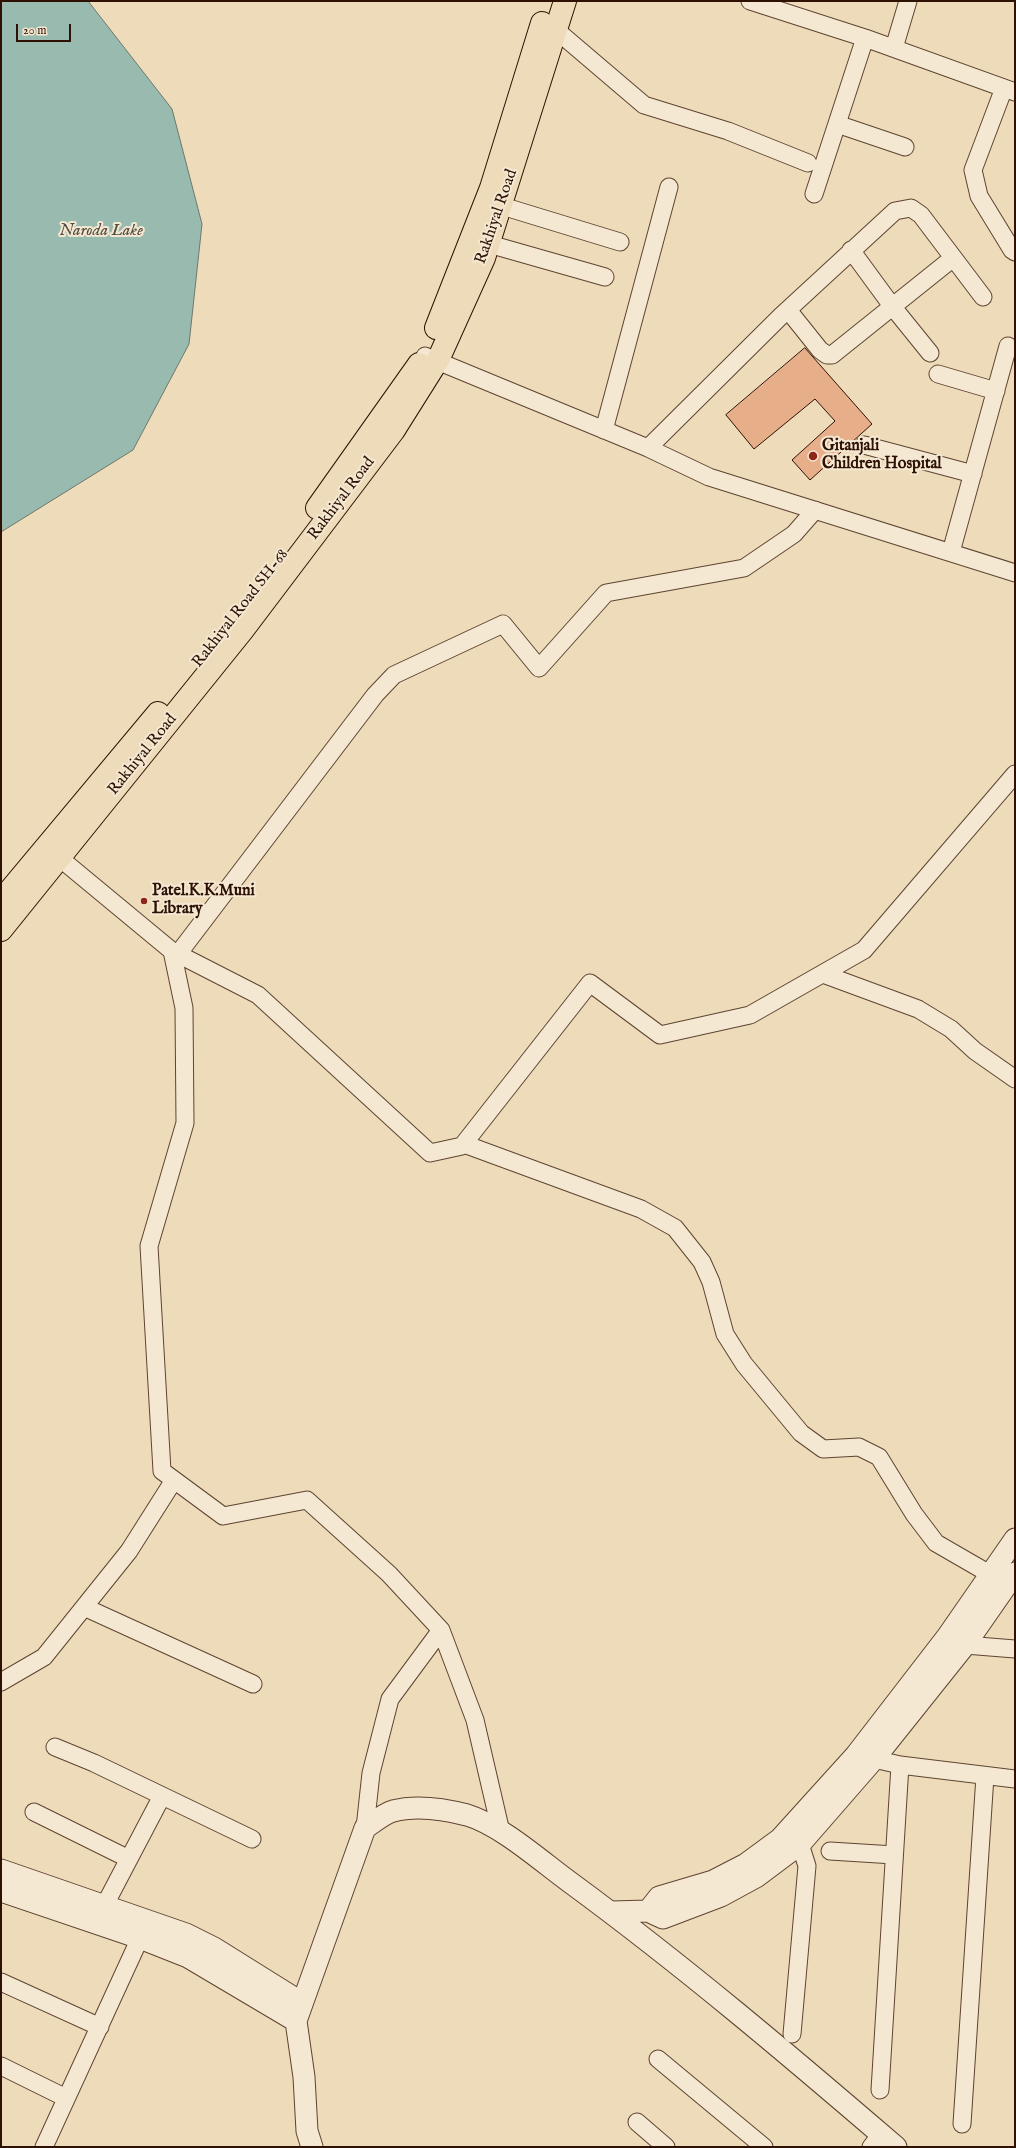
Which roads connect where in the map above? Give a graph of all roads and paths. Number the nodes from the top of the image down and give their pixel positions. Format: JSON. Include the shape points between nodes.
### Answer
{"nodes":[{"id":1,"x":549,"y":1,"type":"edge"},
{"id":2,"x":565,"y":1,"type":"edge"},
{"id":3,"x":750,"y":1,"type":"edge"},
{"id":4,"x":908,"y":1,"type":"edge"},
{"id":5,"x":556,"y":30,"type":"junction"},
{"id":6,"x":865,"y":38,"type":"junction"},
{"id":7,"x":894,"y":48,"type":"junction"},
{"id":8,"x":1009,"y":90,"type":"edge"},
{"id":9,"x":837,"y":124,"type":"junction"},
{"id":10,"x":905,"y":147,"type":"dead end"},
{"id":11,"x":808,"y":163,"type":"dead end"},
{"id":12,"x":669,"y":187,"type":"dead end"},
{"id":13,"x":814,"y":194,"type":"dead end"},
{"id":14,"x":502,"y":206,"type":"junction"},
{"id":15,"x":620,"y":242,"type":"dead end"},
{"id":16,"x":489,"y":244,"type":"junction"},
{"id":17,"x":851,"y":250,"type":"junction"},
{"id":18,"x":1015,"y":252,"type":"edge"},
{"id":19,"x":953,"y":258,"type":"junction"},
{"id":20,"x":605,"y":276,"type":"dead end"},
{"id":21,"x":983,"y":297,"type":"dead end"},
{"id":22,"x":892,"y":306,"type":"junction"},
{"id":23,"x":788,"y":310,"type":"junction"},
{"id":24,"x":1008,"y":346,"type":"dead end"},
{"id":25,"x":930,"y":353,"type":"dead end"},
{"id":26,"x":431,"y":358,"type":"junction"},
{"id":27,"x":938,"y":374,"type":"dead end"},
{"id":28,"x":996,"y":391,"type":"junction"},
{"id":29,"x":604,"y":430,"type":"junction"},
{"id":30,"x":864,"y":444,"type":"dead end"},
{"id":31,"x":648,"y":448,"type":"junction"},
{"id":32,"x":974,"y":474,"type":"junction"},
{"id":33,"x":815,"y":510,"type":"junction"},
{"id":34,"x":951,"y":552,"type":"junction"},
{"id":35,"x":1015,"y":573,"type":"edge"},
{"id":36,"x":1015,"y":774,"type":"edge"},
{"id":37,"x":53,"y":852,"type":"junction"},
{"id":38,"x":1,"y":901,"type":"edge"},
{"id":39,"x":1,"y":930,"type":"edge"},
{"id":40,"x":175,"y":952,"type":"junction"},
{"id":41,"x":823,"y":974,"type":"junction"},
{"id":42,"x":1015,"y":1079,"type":"edge"},
{"id":43,"x":464,"y":1144,"type":"junction"},
{"id":44,"x":174,"y":1480,"type":"junction"},
{"id":45,"x":1015,"y":1539,"type":"edge"},
{"id":46,"x":1004,"y":1577,"type":"edge"},
{"id":47,"x":84,"y":1607,"type":"junction"},
{"id":48,"x":441,"y":1630,"type":"junction"},
{"id":49,"x":965,"y":1645,"type":"junction"},
{"id":50,"x":1015,"y":1649,"type":"edge"},
{"id":51,"x":1,"y":1682,"type":"edge"},
{"id":52,"x":253,"y":1684,"type":"dead end"},
{"id":53,"x":55,"y":1747,"type":"dead end"},
{"id":54,"x":874,"y":1759,"type":"junction"},
{"id":55,"x":900,"y":1765,"type":"junction"},
{"id":56,"x":985,"y":1776,"type":"junction"},
{"id":57,"x":1015,"y":1779,"type":"edge"},
{"id":58,"x":162,"y":1796,"type":"junction"},
{"id":59,"x":34,"y":1812,"type":"dead end"},
{"id":60,"x":365,"y":1828,"type":"junction"},
{"id":61,"x":501,"y":1832,"type":"junction"},
{"id":62,"x":252,"y":1839,"type":"dead end"},
{"id":63,"x":800,"y":1844,"type":"junction"},
{"id":64,"x":830,"y":1851,"type":"dead end"},
{"id":65,"x":894,"y":1855,"type":"junction"},
{"id":66,"x":129,"y":1859,"type":"junction"},
{"id":67,"x":4,"y":1886,"type":"edge"},
{"id":68,"x":648,"y":1911,"type":"junction"},
{"id":69,"x":611,"y":1912,"type":"junction"},
{"id":70,"x":100,"y":1915,"type":"junction"},
{"id":71,"x":140,"y":1938,"type":"junction"},
{"id":72,"x":1,"y":1982,"type":"edge"},
{"id":73,"x":299,"y":2012,"type":"junction"},
{"id":74,"x":100,"y":2027,"type":"junction"},
{"id":75,"x":792,"y":2034,"type":"dead end"},
{"id":76,"x":658,"y":2059,"type":"dead end"},
{"id":77,"x":1,"y":2066,"type":"edge"},
{"id":78,"x":880,"y":2090,"type":"dead end"},
{"id":79,"x":66,"y":2098,"type":"junction"},
{"id":80,"x":637,"y":2122,"type":"dead end"},
{"id":81,"x":962,"y":2124,"type":"dead end"},
{"id":82,"x":305,"y":2142,"type":"edge"},
{"id":83,"x":883,"y":2143,"type":"edge"},
{"id":84,"x":44,"y":2147,"type":"edge"},
{"id":85,"x":324,"y":2147,"type":"edge"},
{"id":86,"x":666,"y":2147,"type":"edge"},
{"id":87,"x":764,"y":2147,"type":"edge"}],
"edges":[{"from":1,"to":26,"type":"main road","via":[[491,188]]},
{"from":2,"to":5,"type":"main road","name":"Rakhiyal Road"},
{"from":3,"to":6,"type":"street"},
{"from":4,"to":7,"type":"street"},
{"from":5,"to":11,"type":"street","via":[[644,104],[728,132]]},
{"from":5,"to":14,"type":"main road","name":"Rakhiyal Road"},
{"from":6,"to":7,"type":"street"},
{"from":6,"to":9,"type":"street"},
{"from":7,"to":8,"type":"street"},
{"from":8,"to":18,"type":"street","via":[[973,170],[979,196]]},
{"from":9,"to":10,"type":"street"},
{"from":9,"to":13,"type":"street"},
{"from":12,"to":29,"type":"street"},
{"from":14,"to":15,"type":"street"},
{"from":14,"to":16,"type":"main road","name":"Rakhiyal Road"},
{"from":16,"to":20,"type":"street"},
{"from":16,"to":26,"type":"main road","name":"Rakhiyal Road"},
{"from":17,"to":19,"type":"street","via":[[895,211],[911,208],[921,215]]},
{"from":17,"to":22,"type":"street"},
{"from":17,"to":23,"type":"street"},
{"from":19,"to":21,"type":"street"},
{"from":19,"to":22,"type":"street"},
{"from":22,"to":23,"type":"street","via":[[832,355],[820,350]]},
{"from":22,"to":25,"type":"street"},
{"from":23,"to":31,"type":"street"},
{"from":24,"to":28,"type":"street"},
{"from":26,"to":29,"type":"street"},
{"from":26,"to":37,"type":"main road","name":"Rakhiyal Road","via":[[394,430],[256,612]]},
{"from":27,"to":28,"type":"street"},
{"from":28,"to":32,"type":"street"},
{"from":29,"to":31,"type":"street"},
{"from":30,"to":32,"type":"street"},
{"from":31,"to":33,"type":"street","via":[[709,477]]},
{"from":32,"to":34,"type":"street"},
{"from":33,"to":34,"type":"street"},
{"from":33,"to":40,"type":"street","via":[[794,534],[744,568],[606,593],[539,668],[503,624],[394,675],[375,695]]},
{"from":34,"to":35,"type":"street"},
{"from":36,"to":41,"type":"street","via":[[864,950]]},
{"from":37,"to":38,"type":"main road"},
{"from":37,"to":39,"type":"main road","name":"Rakhiyal Road"},
{"from":37,"to":40,"type":"street"},
{"from":40,"to":43,"type":"street","via":[[258,995],[430,1153]]},
{"from":40,"to":44,"type":"street","via":[[184,1008],[186,1123],[149,1246],[162,1471]]},
{"from":41,"to":42,"type":"street","via":[[918,1008],[951,1028],[975,1051]]},
{"from":41,"to":43,"type":"street","via":[[750,1014],[660,1035],[590,984]]},
{"from":43,"to":46,"type":"street","via":[[642,1209],[675,1228],[702,1262],[711,1282],[725,1334],[744,1364],[801,1433],[823,1449],[859,1447],[879,1457],[910,1508],[936,1543]]},
{"from":44,"to":47,"type":"street","via":[[129,1551]]},
{"from":44,"to":48,"type":"street","via":[[223,1516],[307,1500],[389,1574]]},
{"from":45,"to":46,"type":"street"},
{"from":46,"to":49,"type":"street"},
{"from":46,"to":68,"type":"street","via":[[947,1637],[856,1755],[780,1839],[746,1864],[713,1881],[659,1898]]},
{"from":47,"to":51,"type":"street","via":[[44,1657]]},
{"from":47,"to":52,"type":"street"},
{"from":48,"to":60,"type":"street","via":[[390,1699],[371,1773]]},
{"from":48,"to":61,"type":"street","via":[[475,1720]]},
{"from":49,"to":50,"type":"street"},
{"from":49,"to":54,"type":"street"},
{"from":53,"to":58,"type":"street"},
{"from":54,"to":55,"type":"street"},
{"from":54,"to":63,"type":"street"},
{"from":55,"to":56,"type":"street"},
{"from":55,"to":65,"type":"street"},
{"from":56,"to":57,"type":"street"},
{"from":56,"to":81,"type":"street"},
{"from":58,"to":62,"type":"street"},
{"from":58,"to":66,"type":"street"},
{"from":59,"to":66,"type":"street"},
{"from":60,"to":61,"type":"street","via":[[391,1812],[438,1809],[469,1816]]},
{"from":60,"to":73,"type":"street"},
{"from":61,"to":69,"type":"street"},
{"from":63,"to":68,"type":"street","via":[[756,1877],[721,1896],[663,1918]]},
{"from":63,"to":75,"type":"street","via":[[807,1866]]},
{"from":64,"to":65,"type":"street"},
{"from":65,"to":78,"type":"street"},
{"from":66,"to":70,"type":"street"},
{"from":67,"to":70,"type":"street"},
{"from":68,"to":69,"type":"street"},
{"from":69,"to":83,"type":"street","via":[[725,2001]]},
{"from":70,"to":71,"type":"street"},
{"from":70,"to":73,"type":"street","via":[[186,1934],[214,1948]]},
{"from":71,"to":73,"type":"street","via":[[205,1966]]},
{"from":71,"to":74,"type":"street"},
{"from":72,"to":74,"type":"street"},
{"from":73,"to":82,"type":"street"},
{"from":74,"to":79,"type":"street"},
{"from":76,"to":87,"type":"street"},
{"from":77,"to":79,"type":"street"},
{"from":79,"to":84,"type":"street"},
{"from":80,"to":86,"type":"street"},
{"from":82,"to":85,"type":"street"}]}
